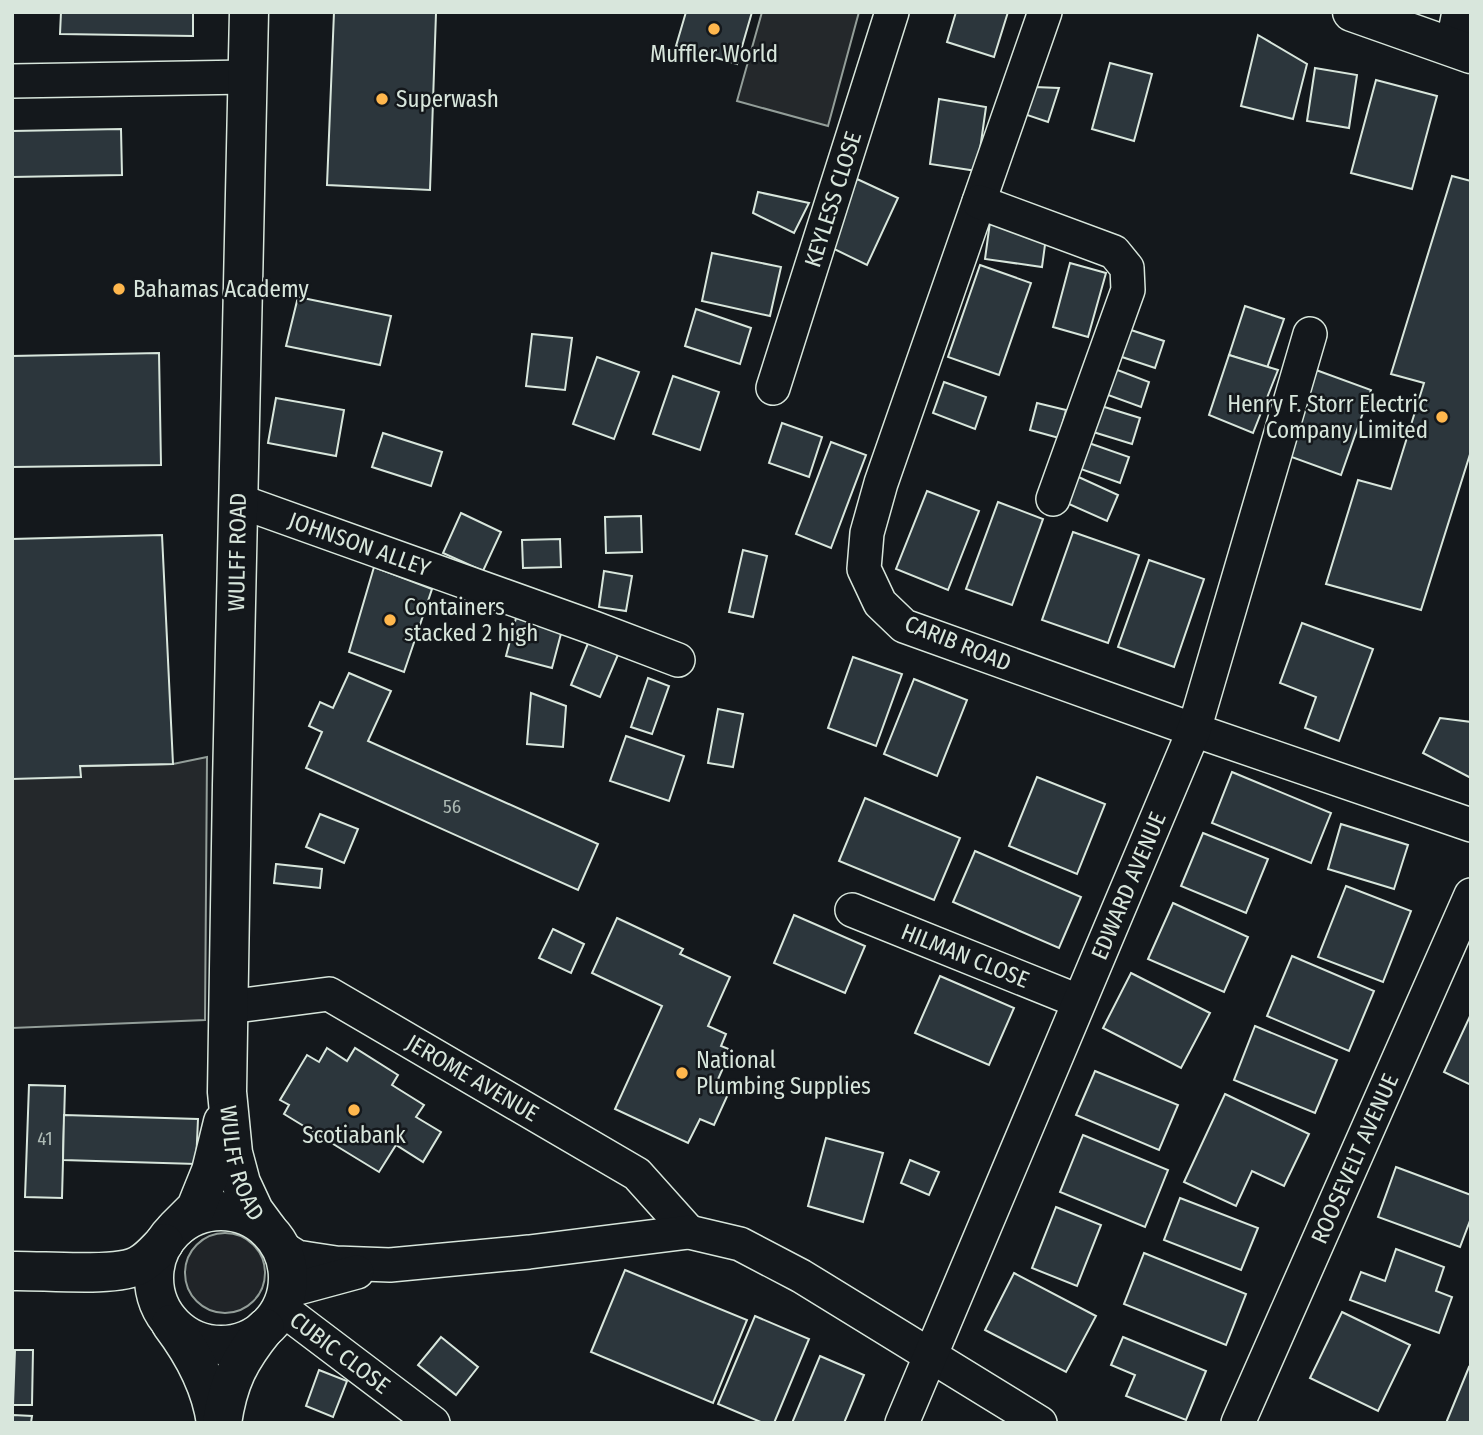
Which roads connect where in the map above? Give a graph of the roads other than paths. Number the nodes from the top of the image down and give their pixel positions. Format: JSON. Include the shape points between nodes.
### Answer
{"nodes":[{"id":1,"x":249,"y":12,"type":"edge"},
{"id":2,"x":892,"y":12,"type":"edge"},
{"id":3,"x":1045,"y":12,"type":"edge"},
{"id":4,"x":1352,"y":12,"type":"edge"},
{"id":5,"x":1461,"y":38,"type":"edge"},
{"id":6,"x":247,"y":78,"type":"junction"},
{"id":7,"x":12,"y":81,"type":"edge"},
{"id":8,"x":979,"y":202,"type":"junction"},
{"id":9,"x":1310,"y":334,"type":"dead end"},
{"id":10,"x":773,"y":388,"type":"dead end"},
{"id":11,"x":1053,"y":499,"type":"dead end"},
{"id":12,"x":239,"y":501,"type":"junction"},
{"id":13,"x":678,"y":660,"type":"dead end"},
{"id":14,"x":1194,"y":730,"type":"junction"},
{"id":15,"x":1471,"y":825,"type":"edge"},
{"id":16,"x":1471,"y":895,"type":"edge"},
{"id":17,"x":852,"y":910,"type":"dead end"},
{"id":18,"x":1078,"y":1001,"type":"junction"},
{"id":19,"x":228,"y":1007,"type":"junction"},
{"id":20,"x":227,"y":1092,"type":"junction"},
{"id":21,"x":689,"y":1232,"type":"junction"},
{"id":22,"x":275,"y":1238,"type":"junction"},
{"id":23,"x":167,"y":1239,"type":"junction"},
{"id":24,"x":390,"y":1265,"type":"junction"},
{"id":25,"x":12,"y":1271,"type":"edge"},
{"id":26,"x":12,"y":1293,"type":"edge"},
{"id":27,"x":277,"y":1310,"type":"junction"},
{"id":28,"x":166,"y":1316,"type":"junction"},
{"id":29,"x":931,"y":1357,"type":"junction"},
{"id":30,"x":216,"y":1423,"type":"edge"},
{"id":31,"x":222,"y":1423,"type":"edge"},
{"id":32,"x":433,"y":1423,"type":"edge"},
{"id":33,"x":902,"y":1423,"type":"edge"},
{"id":34,"x":1040,"y":1423,"type":"edge"},
{"id":35,"x":1238,"y":1423,"type":"edge"}],
"edges":[{"from":1,"to":6,"type":"main road","name":"WULFF ROAD"},
{"from":2,"to":10,"type":"street","name":"KEYLESS CLOSE"},
{"from":3,"to":8,"type":"street","name":"CARIB ROAD"},
{"from":4,"to":5,"type":"main road"},
{"from":6,"to":7,"type":"street"},
{"from":6,"to":12,"type":"main road","name":"WULFF ROAD"},
{"from":8,"to":11,"type":"street","via":[[1114,252],[1127,268],[1128,290]]},
{"from":8,"to":14,"type":"street","name":"CARIB ROAD","via":[[881,483],[867,533],[864,569],[880,603],[904,626]]},
{"from":9,"to":14,"type":"street","name":"EDWARD AVENUE"},
{"from":12,"to":13,"type":"street","name":"JOHNSON ALLEY"},
{"from":12,"to":19,"type":"main road","name":"WULFF ROAD"},
{"from":14,"to":15,"type":"street","name":"CARIB ROAD"},
{"from":14,"to":18,"type":"street","name":"EDWARD AVENUE"},
{"from":16,"to":35,"type":"street","name":"ROOSEVELT AVENUE"},
{"from":17,"to":18,"type":"street","name":"HILMAN CLOSE"},
{"from":18,"to":29,"type":"street","name":"EDWARD AVENUE"},
{"from":19,"to":20,"type":"main road","name":"WULFF ROAD"},
{"from":19,"to":21,"type":"street","name":"JEROME AVENUE","via":[[329,994],[637,1174]]},
{"from":20,"to":22,"type":"main road","name":"WULFF ROAD","via":[[241,1183],[254,1211]]},
{"from":20,"to":23,"type":"main road","name":"WULFF ROAD","via":[[222,1132],[206,1183],[195,1208]]},
{"from":21,"to":24,"type":"street"},
{"from":21,"to":29,"type":"street","via":[[740,1244],[801,1276]]},
{"from":22,"to":23,"type":"main road","via":[[250,1217],[229,1210],[187,1220]]},
{"from":22,"to":24,"type":"street","via":[[297,1256],[309,1259]]},
{"from":22,"to":27,"type":"main road","via":[[288,1278]]},
{"from":23,"to":25,"type":"main road","via":[[149,1259],[131,1269]]},
{"from":23,"to":28,"type":"main road","via":[[154,1284]]},
{"from":24,"to":27,"type":"street","via":[[298,1288]]},
{"from":26,"to":28,"type":"main road","via":[[103,1293],[149,1301]]},
{"from":27,"to":28,"type":"main road","via":[[247,1340],[226,1345],[185,1335]]},
{"from":27,"to":31,"type":"main road","via":[[236,1370]]},
{"from":27,"to":32,"type":"street","name":"CUBIC CLOSE"},
{"from":28,"to":30,"type":"main road","via":[[200,1370]]},
{"from":29,"to":33,"type":"street","name":"EDWARD AVENUE"},
{"from":29,"to":34,"type":"street"}]}
